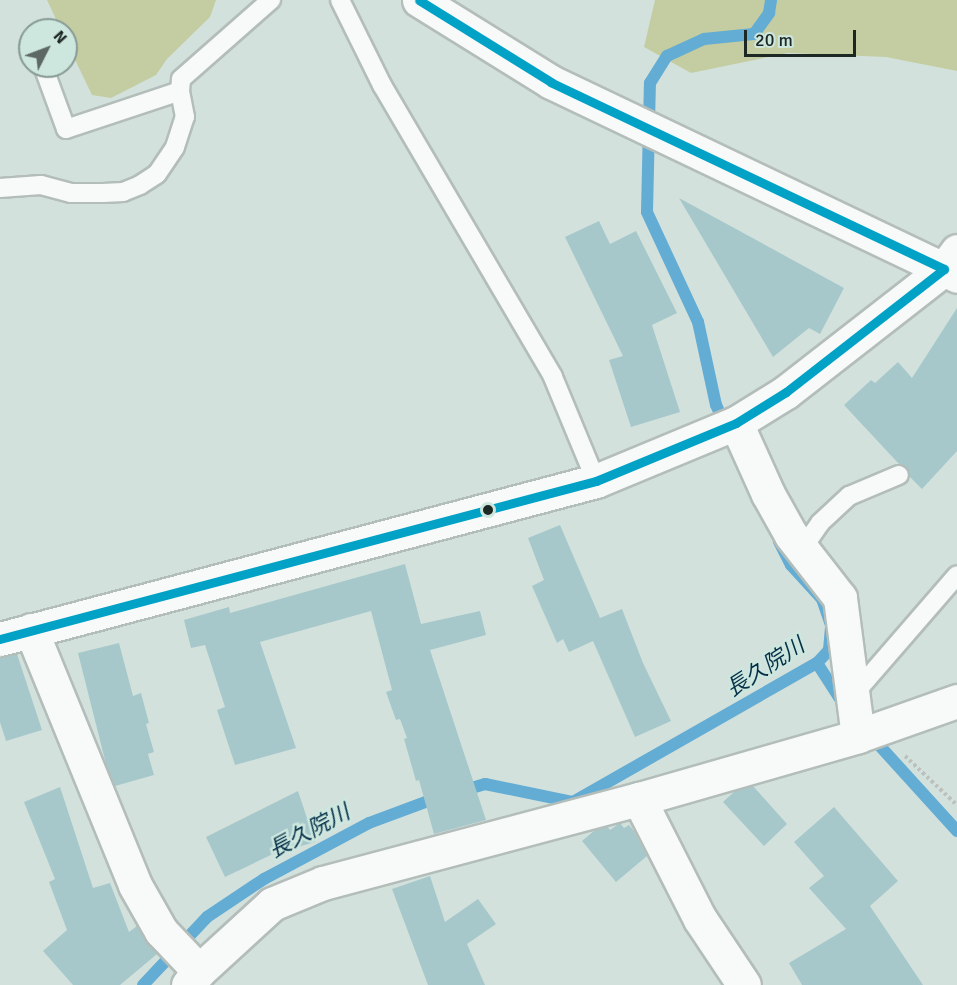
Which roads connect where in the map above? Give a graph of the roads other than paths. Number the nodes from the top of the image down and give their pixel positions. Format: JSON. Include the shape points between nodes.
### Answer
{"nodes":[{"id":1,"x":271,"y":0,"type":"edge"},
{"id":2,"x":340,"y":0,"type":"edge"},
{"id":3,"x":419,"y":0,"type":"edge"},
{"id":4,"x":47,"y":78,"type":"edge"},
{"id":5,"x":180,"y":91,"type":"junction"},
{"id":6,"x":0,"y":188,"type":"edge"},
{"id":7,"x":953,"y":265,"type":"edge"},
{"id":8,"x":736,"y":423,"type":"junction"},
{"id":9,"x":899,"y":475,"type":"dead end"},
{"id":10,"x":596,"y":481,"type":"junction"},
{"id":11,"x":802,"y":549,"type":"junction"},
{"id":12,"x":957,"y":575,"type":"edge"},
{"id":13,"x":31,"y":630,"type":"junction"},
{"id":14,"x":0,"y":639,"type":"edge"},
{"id":15,"x":854,"y":694,"type":"junction"},
{"id":16,"x":957,"y":701,"type":"edge"},
{"id":17,"x":867,"y":732,"type":"junction"},
{"id":18,"x":639,"y":799,"type":"junction"},
{"id":19,"x":193,"y":973,"type":"edge"},
{"id":20,"x":744,"y":985,"type":"edge"}],
"edges":[{"from":1,"to":5,"type":"lane","via":[[181,79]]},
{"from":2,"to":10,"type":"lane","via":[[382,85],[553,377]]},
{"from":3,"to":7,"type":"street","via":[[552,82]]},
{"from":4,"to":5,"type":"lane","via":[[66,129]]},
{"from":5,"to":6,"type":"lane","via":[[184,117],[175,147],[157,174],[140,185],[123,192],[103,193],[71,193],[41,185]]},
{"from":7,"to":8,"type":"street","via":[[804,379]]},
{"from":8,"to":10,"type":"street"},
{"from":8,"to":11,"type":"street","via":[[768,494]]},
{"from":9,"to":11,"type":"lane","via":[[849,496],[820,523]]},
{"from":10,"to":13,"type":"street"},
{"from":11,"to":15,"type":"street","via":[[840,598]]},
{"from":12,"to":15,"type":"lane"},
{"from":13,"to":14,"type":"street"},
{"from":13,"to":19,"type":"street","via":[[135,885],[161,931]]},
{"from":15,"to":17,"type":"street"},
{"from":16,"to":17,"type":"street"},
{"from":17,"to":18,"type":"street"},
{"from":18,"to":19,"type":"street","via":[[323,883],[272,904]]},
{"from":18,"to":20,"type":"street","via":[[700,919]]}]}
